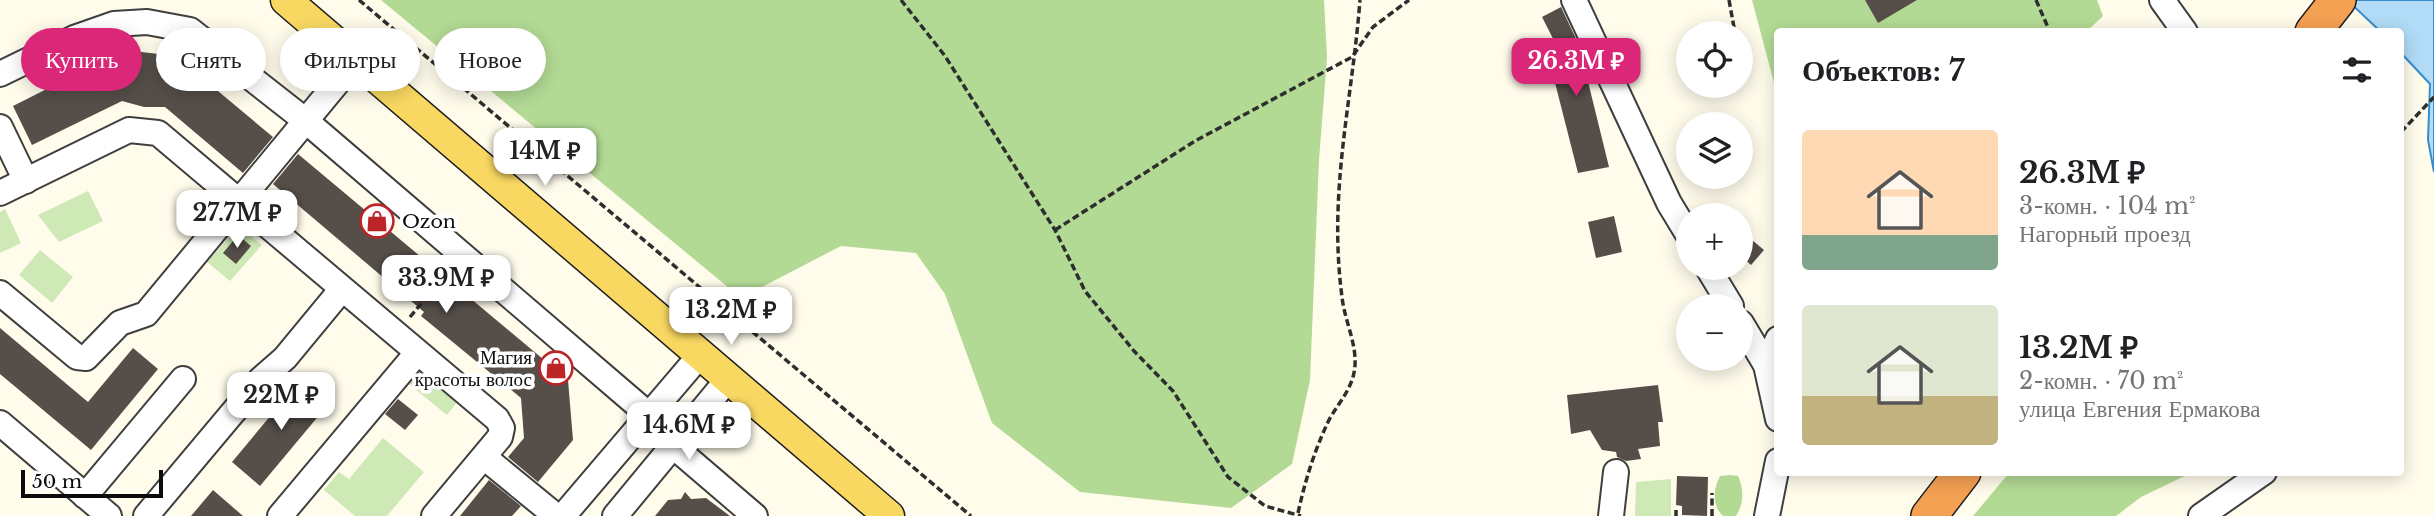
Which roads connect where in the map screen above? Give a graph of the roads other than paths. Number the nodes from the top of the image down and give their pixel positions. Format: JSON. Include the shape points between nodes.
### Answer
{"nodes":[{"id":1,"x":286,"y":0,"type":"edge"},
{"id":2,"x":1574,"y":0,"type":"edge"},
{"id":3,"x":2162,"y":0,"type":"edge"},
{"id":4,"x":2338,"y":0,"type":"edge"},
{"id":5,"x":319,"y":28,"type":"edge"},
{"id":6,"x":2182,"y":28,"type":"edge"},
{"id":7,"x":2316,"y":28,"type":"edge"},
{"id":8,"x":0,"y":74,"type":"edge"},
{"id":9,"x":331,"y":91,"type":"edge"},
{"id":10,"x":392,"y":91,"type":"edge"},
{"id":11,"x":306,"y":121,"type":"junction"},
{"id":12,"x":0,"y":127,"type":"edge"},
{"id":13,"x":26,"y":181,"type":"junction"},
{"id":14,"x":0,"y":193,"type":"edge"},
{"id":15,"x":239,"y":202,"type":"junction"},
{"id":16,"x":1676,"y":215,"type":"edge"},
{"id":17,"x":342,"y":289,"type":"junction"},
{"id":18,"x":0,"y":293,"type":"edge"},
{"id":19,"x":1753,"y":343,"type":"edge"},
{"id":20,"x":1774,"y":348,"type":"edge"},
{"id":21,"x":417,"y":353,"type":"junction"},
{"id":22,"x":701,"y":354,"type":"junction"},
{"id":23,"x":1766,"y":365,"type":"junction"},
{"id":24,"x":729,"y":378,"type":"junction"},
{"id":25,"x":183,"y":379,"type":"dead end"},
{"id":26,"x":1774,"y":401,"type":"edge"},
{"id":27,"x":646,"y":418,"type":"junction"},
{"id":28,"x":0,"y":423,"type":"edge"},
{"id":29,"x":673,"y":446,"type":"junction"},
{"id":30,"x":484,"y":457,"type":"junction"},
{"id":31,"x":1616,"y":472,"type":"dead end"},
{"id":32,"x":1775,"y":476,"type":"edge"},
{"id":33,"x":1961,"y":476,"type":"edge"},
{"id":34,"x":2258,"y":476,"type":"edge"},
{"id":35,"x":85,"y":496,"type":"junction"},
{"id":36,"x":109,"y":516,"type":"edge"},
{"id":37,"x":146,"y":516,"type":"edge"},
{"id":38,"x":280,"y":516,"type":"edge"},
{"id":39,"x":434,"y":516,"type":"edge"},
{"id":40,"x":556,"y":516,"type":"edge"},
{"id":41,"x":563,"y":516,"type":"edge"},
{"id":42,"x":615,"y":516,"type":"edge"},
{"id":43,"x":755,"y":516,"type":"edge"},
{"id":44,"x":889,"y":516,"type":"edge"},
{"id":45,"x":1611,"y":516,"type":"edge"},
{"id":46,"x":1766,"y":516,"type":"edge"},
{"id":47,"x":1929,"y":516,"type":"edge"},
{"id":48,"x":2201,"y":516,"type":"edge"}],
"edges":[{"from":1,"to":5,"type":"main road"},
{"from":2,"to":16,"type":"street"},
{"from":3,"to":6,"type":"street"},
{"from":4,"to":7,"type":"highway"},
{"from":8,"to":11,"type":"street","via":[[104,27],[147,22],[190,30]]},
{"from":9,"to":11,"type":"street"},
{"from":10,"to":22,"type":"main road"},
{"from":11,"to":15,"type":"street"},
{"from":11,"to":27,"type":"street"},
{"from":12,"to":13,"type":"street"},
{"from":13,"to":14,"type":"street"},
{"from":13,"to":15,"type":"street","via":[[129,131],[143,130],[158,133]]},
{"from":15,"to":17,"type":"street"},
{"from":15,"to":18,"type":"street","via":[[146,314],[120,323],[86,358],[77,357]]},
{"from":17,"to":21,"type":"street"},
{"from":17,"to":37,"type":"street"},
{"from":19,"to":23,"type":"street"},
{"from":20,"to":23,"type":"street"},
{"from":21,"to":30,"type":"street","via":[[497,419],[500,437]]},
{"from":21,"to":38,"type":"street"},
{"from":22,"to":24,"type":"main road"},
{"from":22,"to":27,"type":"street"},
{"from":23,"to":26,"type":"street"},
{"from":24,"to":29,"type":"street"},
{"from":24,"to":44,"type":"main road"},
{"from":25,"to":35,"type":"street"},
{"from":27,"to":29,"type":"street"},
{"from":27,"to":41,"type":"street"},
{"from":28,"to":35,"type":"street"},
{"from":29,"to":42,"type":"street"},
{"from":29,"to":43,"type":"street"},
{"from":30,"to":39,"type":"street"},
{"from":30,"to":40,"type":"street"},
{"from":31,"to":45,"type":"street"},
{"from":32,"to":46,"type":"street"},
{"from":33,"to":47,"type":"highway"},
{"from":34,"to":48,"type":"street"},
{"from":35,"to":36,"type":"street"}]}
